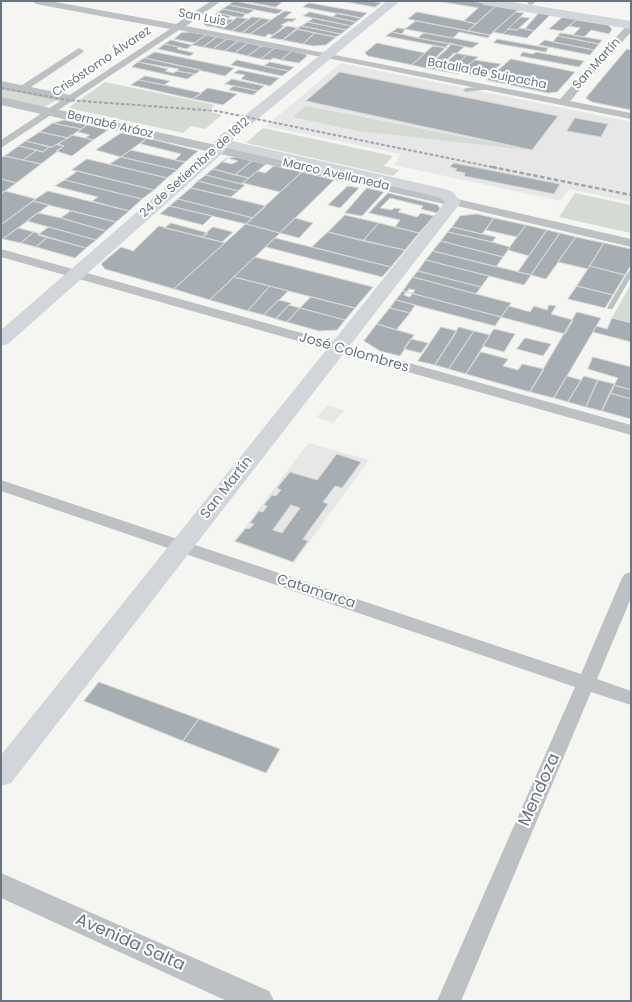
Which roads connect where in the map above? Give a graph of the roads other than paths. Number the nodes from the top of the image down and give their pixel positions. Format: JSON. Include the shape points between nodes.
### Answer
{"nodes":[{"id":1,"x":36,"y":1,"type":"edge"},
{"id":2,"x":217,"y":1,"type":"edge"},
{"id":3,"x":394,"y":1,"type":"edge"},
{"id":4,"x":409,"y":1,"type":"edge"},
{"id":5,"x":484,"y":1,"type":"edge"},
{"id":6,"x":529,"y":1,"type":"edge"},
{"id":7,"x":631,"y":19,"type":"edge"},
{"id":8,"x":631,"y":26,"type":"edge"},
{"id":9,"x":178,"y":27,"type":"junction"},
{"id":10,"x":80,"y":51,"type":"dead end"},
{"id":11,"x":333,"y":56,"type":"junction"},
{"id":12,"x":1,"y":85,"type":"edge"},
{"id":13,"x":491,"y":88,"type":"junction"},
{"id":14,"x":21,"y":89,"type":"junction"},
{"id":15,"x":466,"y":90,"type":"dead end"},
{"id":16,"x":70,"y":99,"type":"junction"},
{"id":17,"x":1,"y":101,"type":"edge"},
{"id":18,"x":563,"y":102,"type":"junction"},
{"id":19,"x":51,"y":112,"type":"junction"},
{"id":20,"x":631,"y":116,"type":"edge"},
{"id":21,"x":1,"y":145,"type":"edge"},
{"id":22,"x":226,"y":147,"type":"junction"},
{"id":23,"x":454,"y":202,"type":"junction"},
{"id":24,"x":631,"y":243,"type":"edge"},
{"id":25,"x":1,"y":253,"type":"edge"},
{"id":26,"x":631,"y":272,"type":"edge"},
{"id":27,"x":77,"y":274,"type":"junction"},
{"id":28,"x":610,"y":308,"type":"dead end"},
{"id":29,"x":1,"y":340,"type":"edge"},
{"id":30,"x":338,"y":348,"type":"junction"},
{"id":31,"x":631,"y":430,"type":"edge"},
{"id":32,"x":1,"y":485,"type":"edge"},
{"id":33,"x":180,"y":547,"type":"junction"},
{"id":34,"x":631,"y":578,"type":"edge"},
{"id":35,"x":587,"y":683,"type":"junction"},
{"id":36,"x":631,"y":698,"type":"edge"},
{"id":37,"x":1,"y":775,"type":"edge"},
{"id":38,"x":1,"y":885,"type":"edge"},
{"id":39,"x":259,"y":1001,"type":"edge"},
{"id":40,"x":449,"y":1001,"type":"edge"}],
"edges":[{"from":1,"to":9,"type":"street","name":"San Luis"},
{"from":2,"to":9,"type":"street","name":"Crisóstomo Álvarez"},
{"from":3,"to":11,"type":"main road","name":"24 de Setiembre de 1812"},
{"from":4,"to":11,"type":"main road","name":"24 de Setiembre de 1812"},
{"from":5,"to":8,"type":"main road"},
{"from":6,"to":7,"type":"main road"},
{"from":8,"to":18,"type":"street","name":"San Martín"},
{"from":9,"to":11,"type":"street","name":"San Luis"},
{"from":9,"to":16,"type":"street","name":"Crisóstomo Álvarez"},
{"from":10,"to":14,"type":"street"},
{"from":11,"to":13,"type":"street","name":"Batalla de Suipacha"},
{"from":11,"to":22,"type":"main road","name":"24 de Setiembre de 1812"},
{"from":12,"to":14,"type":"street","name":"Bernabé Aráoz"},
{"from":13,"to":15,"type":"lane"},
{"from":13,"to":18,"type":"street","name":"Batalla de Suipacha"},
{"from":14,"to":16,"type":"street","name":"Bernabé Aráoz"},
{"from":16,"to":19,"type":"street","name":"Crisóstomo Álvarez"},
{"from":17,"to":19,"type":"street","name":"Bernabé Aráoz"},
{"from":18,"to":20,"type":"street","name":"Batalla de Suipacha"},
{"from":19,"to":21,"type":"street","name":"Crisóstomo Álvarez"},
{"from":19,"to":22,"type":"street","name":"Bernabé Aráoz"},
{"from":22,"to":23,"type":"main road","name":"Marco Avellaneda","via":[[439,192]]},
{"from":22,"to":27,"type":"main road","name":"24 de Setiembre de 1812"},
{"from":23,"to":24,"type":"street","name":"Marco Avellaneda"},
{"from":23,"to":30,"type":"main road","name":"San Martín"},
{"from":25,"to":27,"type":"street","name":"José Colombres"},
{"from":26,"to":28,"type":"lane"},
{"from":27,"to":29,"type":"main road","name":"24 de Setiembre de 1812"},
{"from":27,"to":30,"type":"street","name":"José Colombres"},
{"from":30,"to":31,"type":"street","name":"José Colombres"},
{"from":30,"to":33,"type":"main road","name":"San Martín"},
{"from":32,"to":33,"type":"street","name":"Catamarca"},
{"from":33,"to":35,"type":"street","name":"Catamarca"},
{"from":33,"to":37,"type":"main road","name":"San Martín"},
{"from":34,"to":35,"type":"street","name":"Mendoza"},
{"from":35,"to":36,"type":"street","name":"Catamarca"},
{"from":35,"to":40,"type":"street","name":"Mendoza"},
{"from":38,"to":39,"type":"street","name":"Avenida Salta"}]}
